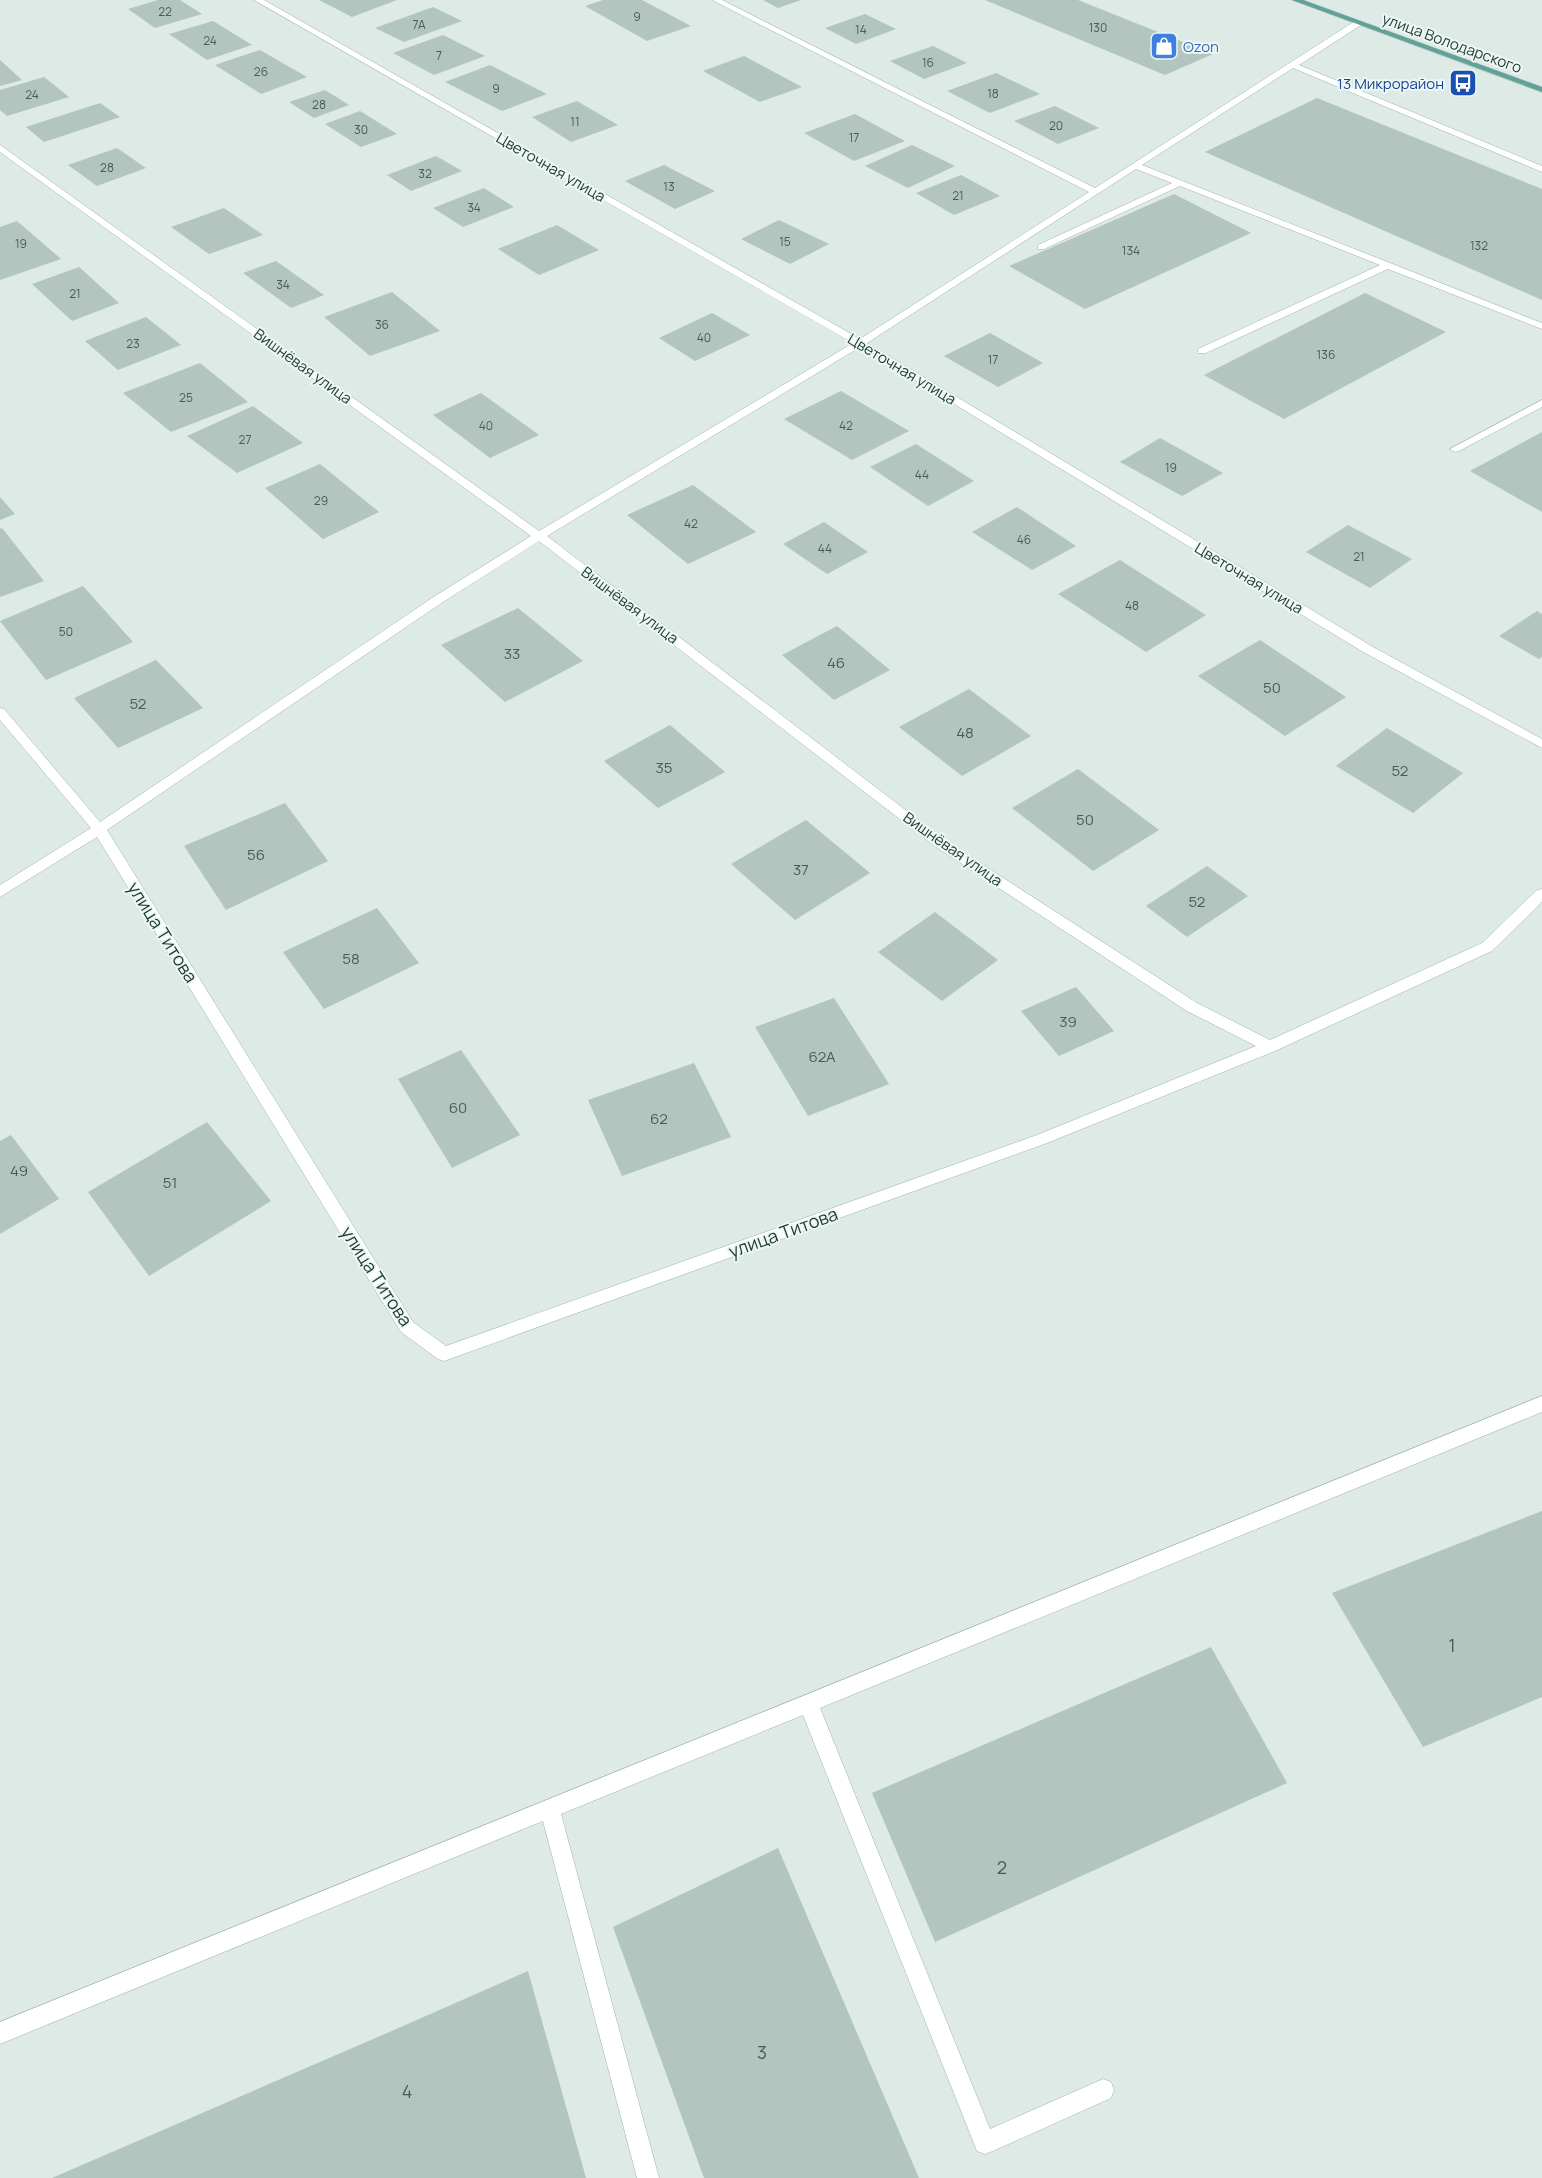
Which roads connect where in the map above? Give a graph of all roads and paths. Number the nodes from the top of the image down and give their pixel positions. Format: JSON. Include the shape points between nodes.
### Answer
{"nodes":[{"id":1,"x":258,"y":0,"type":"edge"},
{"id":2,"x":716,"y":0,"type":"edge"},
{"id":3,"x":1296,"y":0,"type":"edge"},
{"id":4,"x":1358,"y":23,"type":"junction"},
{"id":5,"x":1292,"y":65,"type":"junction"},
{"id":6,"x":1542,"y":90,"type":"edge"},
{"id":7,"x":0,"y":148,"type":"edge"},
{"id":8,"x":1136,"y":166,"type":"junction"},
{"id":9,"x":1542,"y":169,"type":"edge"},
{"id":10,"x":1180,"y":183,"type":"junction"},
{"id":11,"x":1096,"y":192,"type":"junction"},
{"id":12,"x":1041,"y":247,"type":"dead end"},
{"id":13,"x":1388,"y":265,"type":"junction"},
{"id":14,"x":1542,"y":326,"type":"edge"},
{"id":15,"x":860,"y":343,"type":"junction"},
{"id":16,"x":1202,"y":351,"type":"dead end"},
{"id":17,"x":1542,"y":403,"type":"edge"},
{"id":18,"x":1455,"y":449,"type":"dead end"},
{"id":19,"x":539,"y":536,"type":"junction"},
{"id":20,"x":0,"y":712,"type":"edge"},
{"id":21,"x":1542,"y":744,"type":"edge"},
{"id":22,"x":99,"y":829,"type":"junction"},
{"id":23,"x":0,"y":892,"type":"edge"},
{"id":24,"x":1542,"y":894,"type":"edge"},
{"id":25,"x":1270,"y":1047,"type":"junction"},
{"id":26,"x":1542,"y":1404,"type":"edge"},
{"id":27,"x":808,"y":1703,"type":"junction"},
{"id":28,"x":550,"y":1808,"type":"junction"},
{"id":29,"x":0,"y":2032,"type":"edge"},
{"id":30,"x":1103,"y":2090,"type":"dead end"},
{"id":31,"x":648,"y":2178,"type":"edge"}],
"edges":[{"from":1,"to":15,"type":"street","name":"Цветочная улица"},
{"from":2,"to":11,"type":"street"},
{"from":3,"to":4,"type":"main road","name":"улица Володарского"},
{"from":4,"to":5,"type":"street"},
{"from":4,"to":6,"type":"main road","name":"улица Володарского"},
{"from":5,"to":8,"type":"street"},
{"from":5,"to":9,"type":"street"},
{"from":7,"to":19,"type":"street","name":"Вишнёвая улица"},
{"from":8,"to":10,"type":"street"},
{"from":8,"to":11,"type":"street"},
{"from":10,"to":12,"type":"street"},
{"from":10,"to":13,"type":"street"},
{"from":11,"to":15,"type":"street"},
{"from":13,"to":14,"type":"street"},
{"from":13,"to":16,"type":"street"},
{"from":15,"to":19,"type":"street"},
{"from":15,"to":21,"type":"street","name":"Цветочная улица","via":[[1369,650]]},
{"from":17,"to":18,"type":"street"},
{"from":19,"to":22,"type":"street"},
{"from":19,"to":25,"type":"street","name":"Вишнёвая улица","via":[[941,844],[1192,1007]]},
{"from":20,"to":22,"type":"street","name":"улица Титова"},
{"from":22,"to":23,"type":"street"},
{"from":22,"to":25,"type":"street","name":"улица Титова","via":[[406,1327],[444,1354],[1042,1139]]},
{"from":24,"to":25,"type":"street","via":[[1486,946]]},
{"from":26,"to":27,"type":"street"},
{"from":27,"to":28,"type":"street"},
{"from":27,"to":30,"type":"street","via":[[985,2143]]},
{"from":28,"to":29,"type":"street"},
{"from":28,"to":31,"type":"street"}]}
